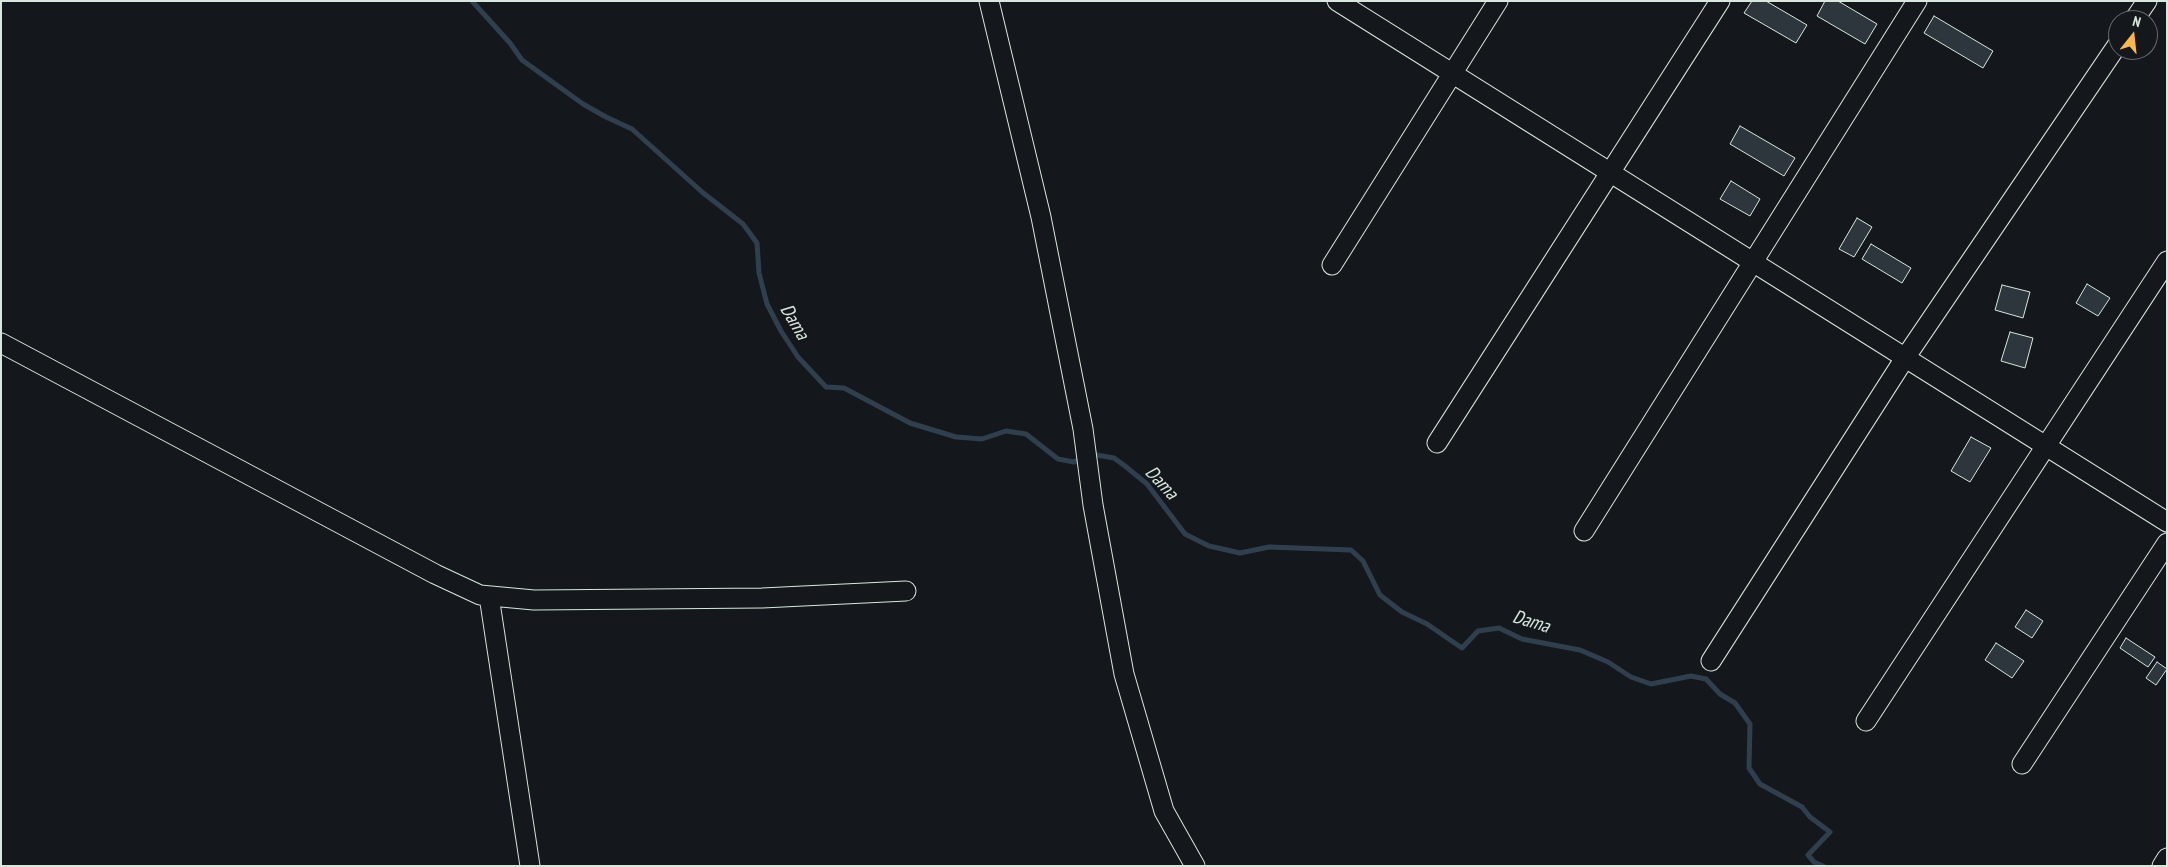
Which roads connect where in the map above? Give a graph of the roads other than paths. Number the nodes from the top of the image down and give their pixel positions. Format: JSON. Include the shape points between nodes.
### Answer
{"nodes":[{"id":1,"x":989,"y":1,"type":"edge"},
{"id":2,"x":1337,"y":1,"type":"edge"},
{"id":3,"x":1498,"y":1,"type":"edge"},
{"id":4,"x":1720,"y":1,"type":"edge"},
{"id":5,"x":1917,"y":1,"type":"edge"},
{"id":6,"x":2108,"y":59,"type":"edge"},
{"id":7,"x":1452,"y":73,"type":"junction"},
{"id":8,"x":1610,"y":173,"type":"junction"},
{"id":9,"x":2167,"y":261,"type":"edge"},
{"id":10,"x":1753,"y":263,"type":"junction"},
{"id":11,"x":1332,"y":266,"type":"dead end"},
{"id":12,"x":1,"y":343,"type":"edge"},
{"id":13,"x":1905,"y":358,"type":"junction"},
{"id":14,"x":1437,"y":443,"type":"dead end"},
{"id":15,"x":2046,"y":446,"type":"junction"},
{"id":16,"x":2167,"y":522,"type":"edge"},
{"id":17,"x":1584,"y":531,"type":"dead end"},
{"id":18,"x":2167,"y":542,"type":"edge"},
{"id":19,"x":906,"y":591,"type":"dead end"},
{"id":20,"x":489,"y":596,"type":"junction"},
{"id":21,"x":1711,"y":661,"type":"dead end"},
{"id":22,"x":1866,"y":721,"type":"dead end"},
{"id":23,"x":2022,"y":764,"type":"dead end"},
{"id":24,"x":2167,"y":858,"type":"edge"},
{"id":25,"x":1193,"y":864,"type":"edge"},
{"id":26,"x":530,"y":866,"type":"edge"},
{"id":27,"x":2162,"y":866,"type":"edge"}],
"edges":[{"from":1,"to":25,"type":"street","via":[[1041,217],[1083,429],[1093,505],[1124,674],[1164,811]]},
{"from":2,"to":7,"type":"street"},
{"from":3,"to":7,"type":"street"},
{"from":4,"to":8,"type":"street"},
{"from":5,"to":10,"type":"street"},
{"from":6,"to":13,"type":"street"},
{"from":7,"to":8,"type":"street"},
{"from":7,"to":11,"type":"street"},
{"from":8,"to":10,"type":"street"},
{"from":8,"to":14,"type":"street"},
{"from":9,"to":15,"type":"street"},
{"from":10,"to":13,"type":"street"},
{"from":10,"to":17,"type":"street"},
{"from":12,"to":20,"type":"street","via":[[435,574]]},
{"from":13,"to":15,"type":"street"},
{"from":13,"to":21,"type":"street"},
{"from":15,"to":16,"type":"street"},
{"from":15,"to":22,"type":"street"},
{"from":18,"to":23,"type":"street"},
{"from":19,"to":20,"type":"street","via":[[762,598],[534,600]]},
{"from":20,"to":26,"type":"street"},
{"from":24,"to":27,"type":"street"}]}
